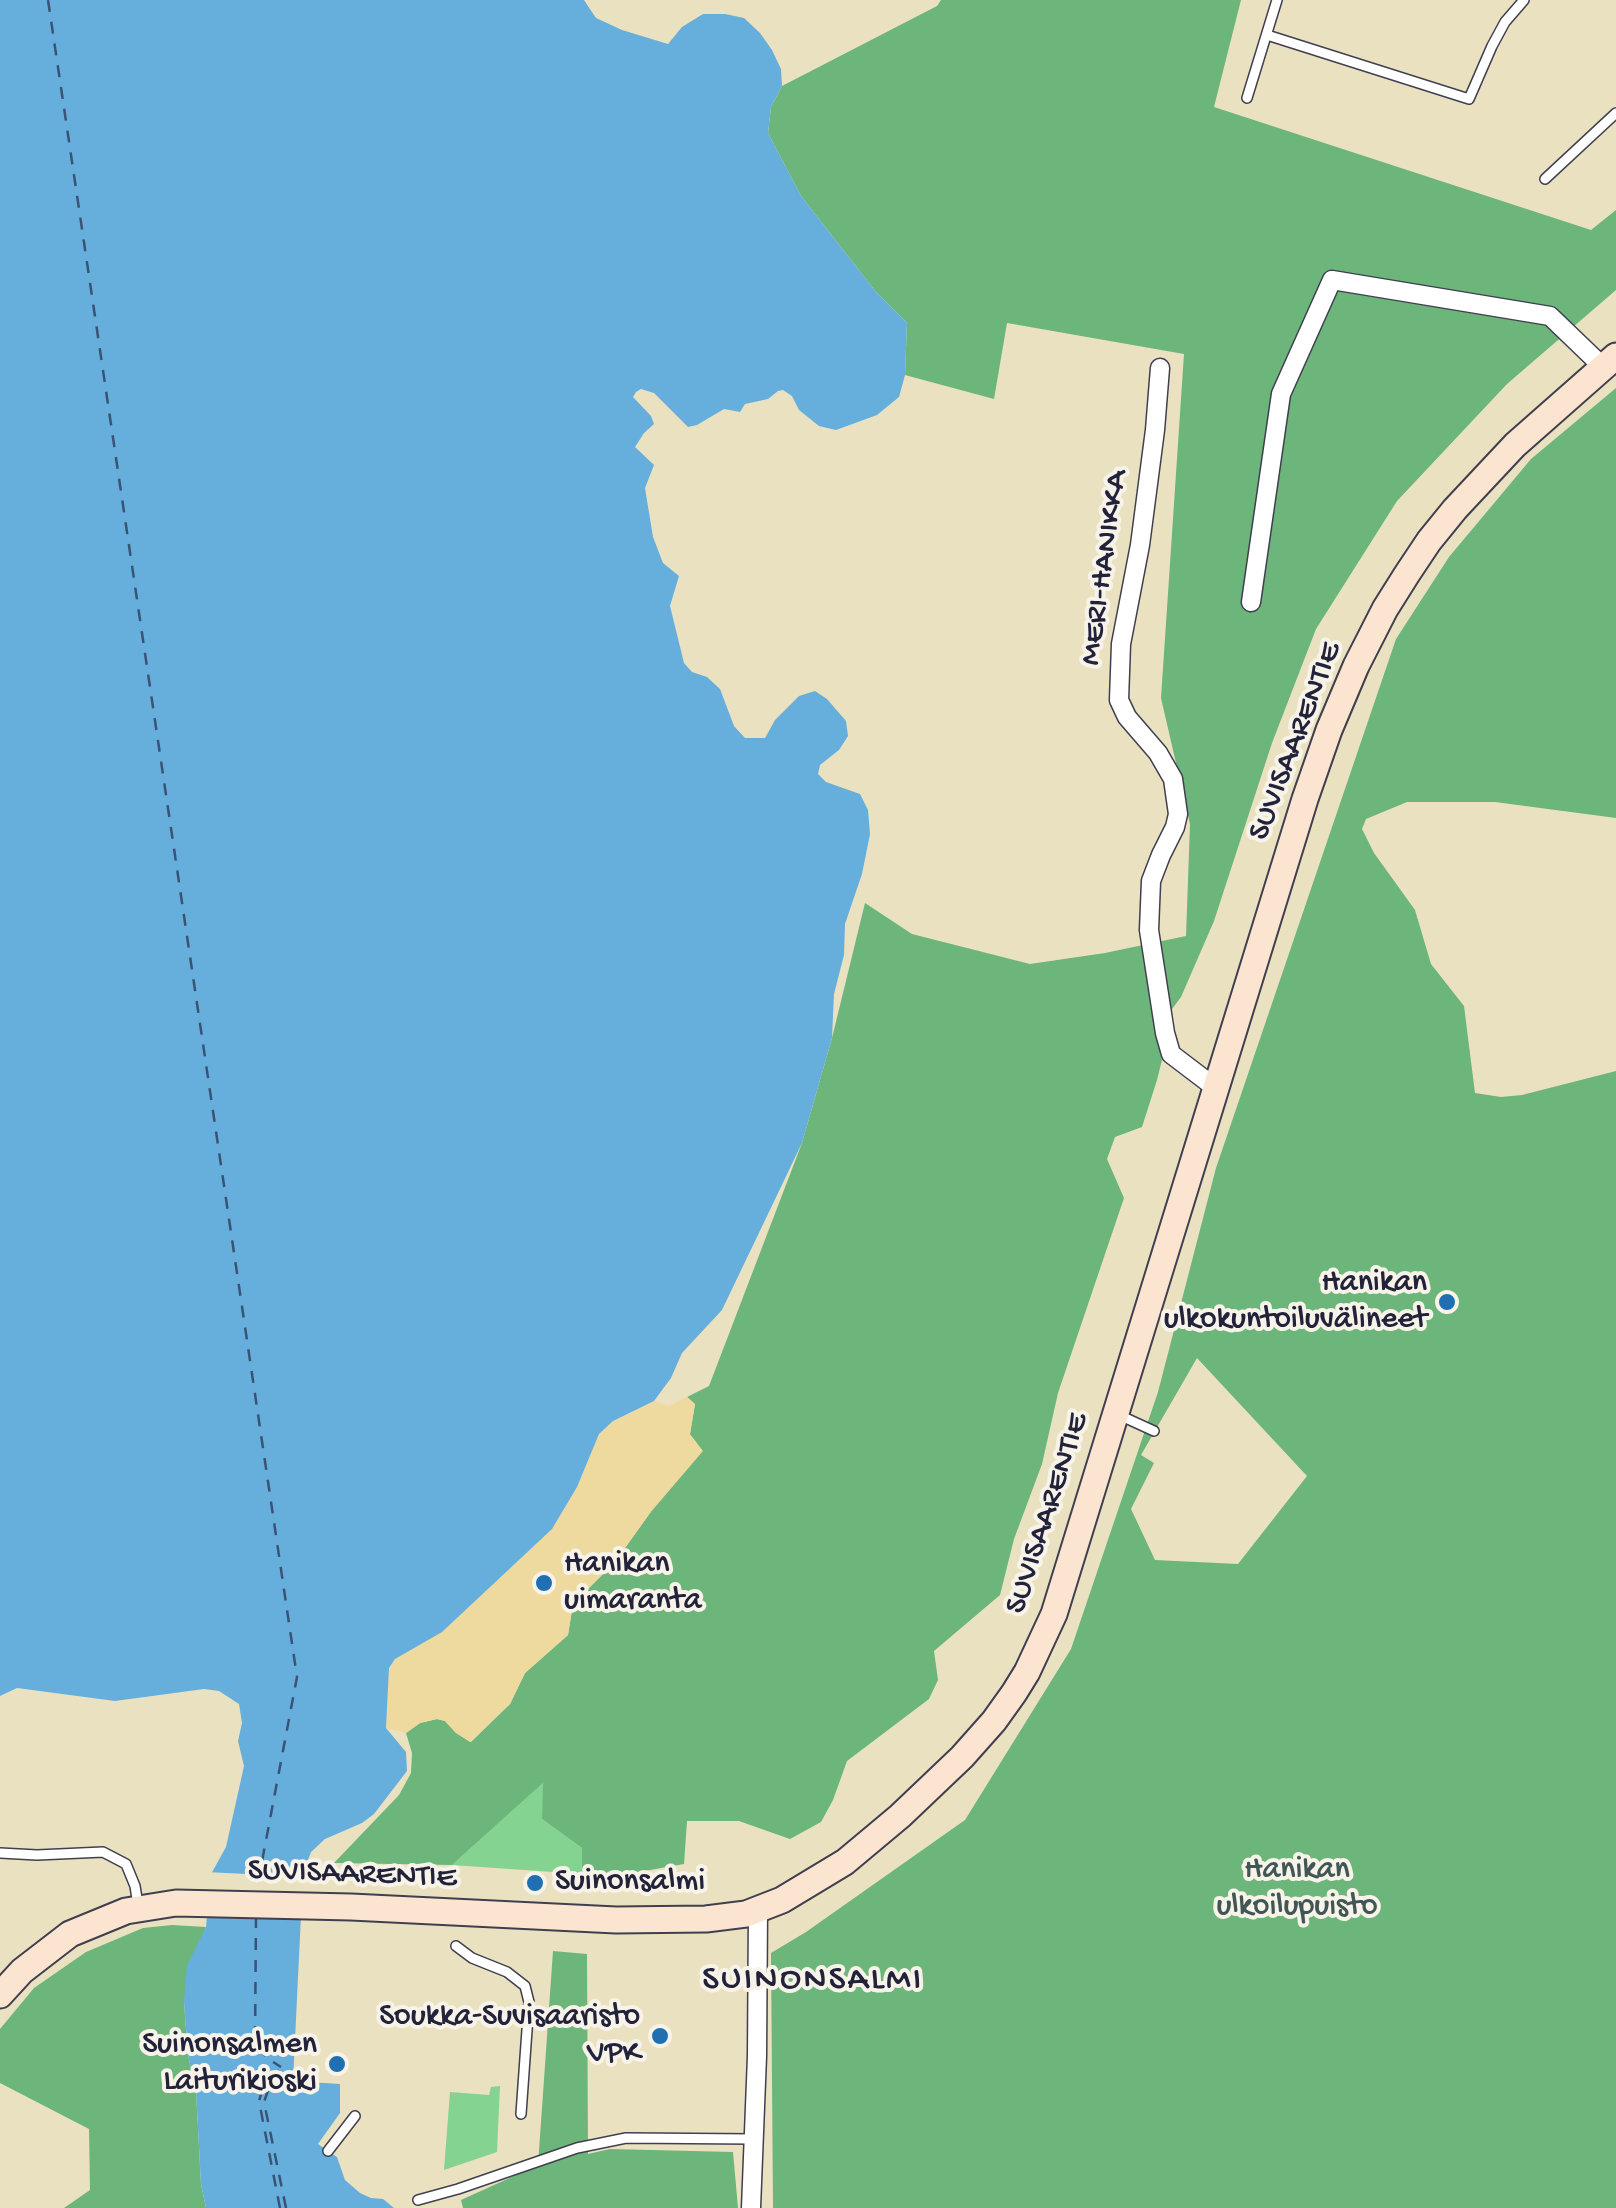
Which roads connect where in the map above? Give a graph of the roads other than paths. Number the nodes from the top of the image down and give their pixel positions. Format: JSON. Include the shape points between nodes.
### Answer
{"nodes":[{"id":1,"x":1277,"y":0,"type":"edge"},
{"id":2,"x":1524,"y":0,"type":"edge"},
{"id":3,"x":1267,"y":36,"type":"junction"},
{"id":4,"x":1247,"y":98,"type":"dead end"},
{"id":5,"x":1616,"y":112,"type":"edge"},
{"id":6,"x":1545,"y":179,"type":"dead end"},
{"id":7,"x":1610,"y":361,"type":"edge"},
{"id":8,"x":1160,"y":368,"type":"dead end"},
{"id":9,"x":1251,"y":602,"type":"dead end"},
{"id":10,"x":1216,"y":1089,"type":"junction"},
{"id":11,"x":1116,"y":1414,"type":"junction"},
{"id":12,"x":1154,"y":1431,"type":"dead end"},
{"id":13,"x":0,"y":1853,"type":"edge"},
{"id":14,"x":138,"y":1908,"type":"junction"},
{"id":15,"x":758,"y":1910,"type":"junction"},
{"id":16,"x":456,"y":1946,"type":"dead end"},
{"id":17,"x":0,"y":1995,"type":"edge"},
{"id":18,"x":521,"y":2114,"type":"dead end"},
{"id":19,"x":355,"y":2116,"type":"dead end"},
{"id":20,"x":754,"y":2138,"type":"junction"},
{"id":21,"x":328,"y":2151,"type":"dead end"},
{"id":22,"x":418,"y":2200,"type":"dead end"},
{"id":23,"x":752,"y":2208,"type":"edge"}],
"edges":[{"from":1,"to":3,"type":"lane"},
{"from":2,"to":3,"type":"lane","via":[[1505,22],[1469,99]]},
{"from":3,"to":4,"type":"lane"},
{"from":5,"to":6,"type":"lane"},
{"from":7,"to":9,"type":"street","via":[[1550,316],[1332,280],[1281,394]]},
{"from":7,"to":10,"type":"street","name":"SUVISAARENTIE","via":[[1455,509],[1385,609],[1329,730]]},
{"from":8,"to":10,"type":"street","name":"MERI-HANIKKA","via":[[1119,700],[1174,779],[1178,814],[1152,881],[1149,930],[1164,1033],[1171,1054]]},
{"from":10,"to":11,"type":"street","name":"SUVISAARENTIE"},
{"from":11,"to":12,"type":"lane"},
{"from":11,"to":15,"type":"street","name":"SUVISAARENTIE","via":[[1054,1614],[994,1721],[932,1787],[846,1862]]},
{"from":13,"to":14,"type":"lane","via":[[103,1852],[126,1864]]},
{"from":14,"to":15,"type":"street","name":"SUVISAARENTIE","via":[[351,1907],[616,1920],[732,1918]]},
{"from":14,"to":17,"type":"street","name":"SUVISAARENTIE","via":[[70,1934]]},
{"from":15,"to":20,"type":"street"},
{"from":16,"to":18,"type":"lane","via":[[525,1986],[530,2002]]},
{"from":19,"to":21,"type":"lane"},
{"from":20,"to":22,"type":"lane","via":[[626,2138]]},
{"from":20,"to":23,"type":"street"}]}
